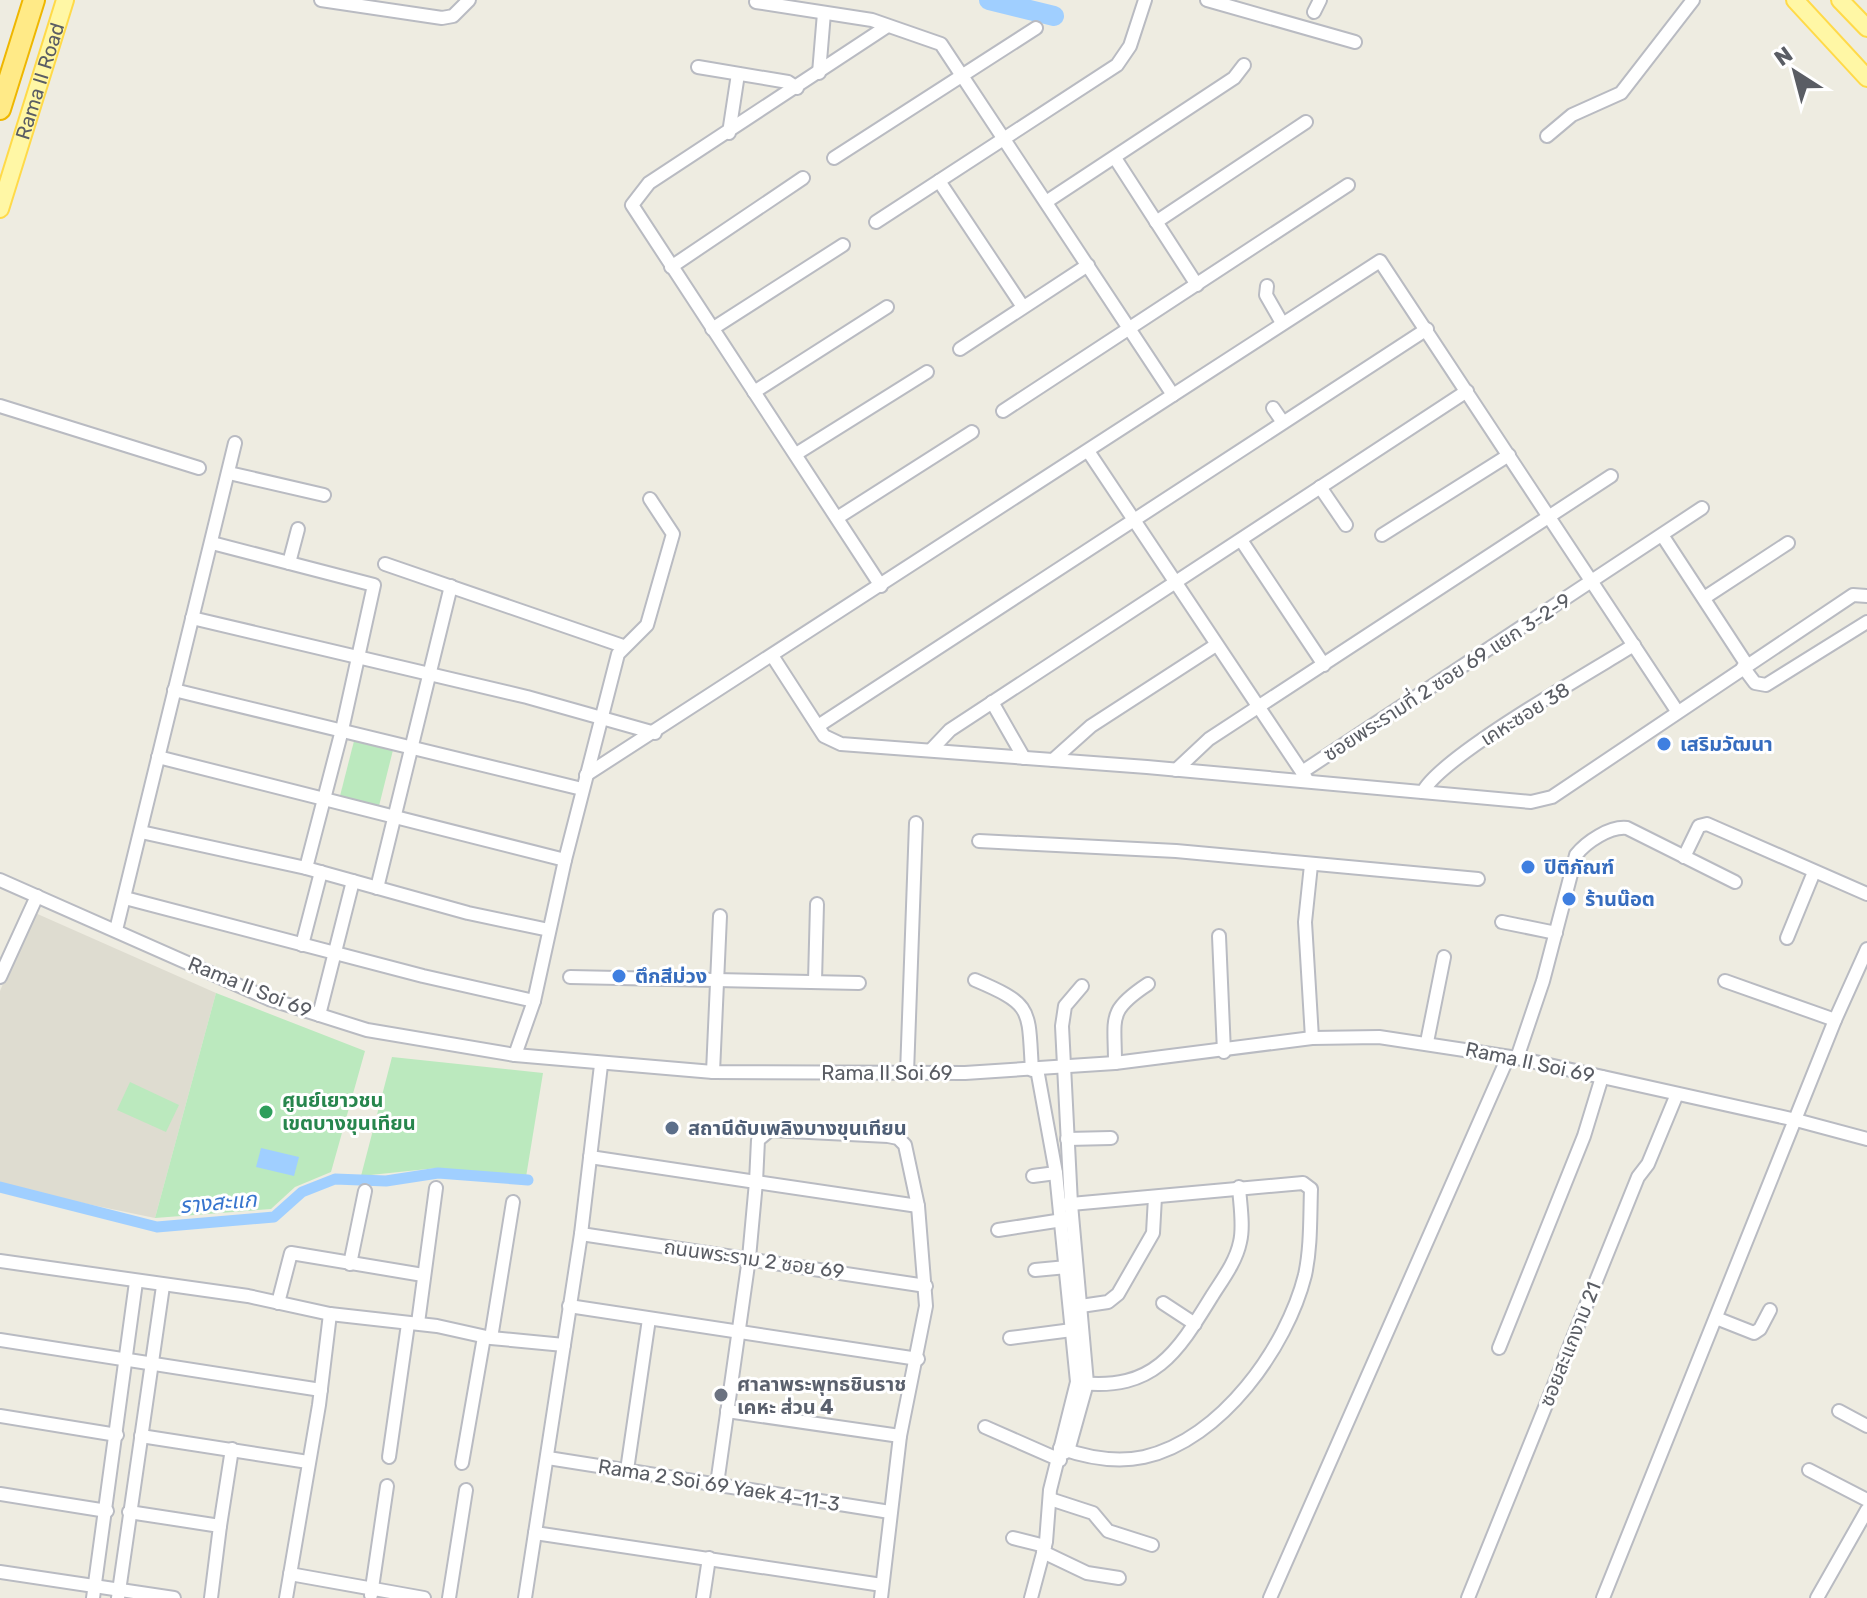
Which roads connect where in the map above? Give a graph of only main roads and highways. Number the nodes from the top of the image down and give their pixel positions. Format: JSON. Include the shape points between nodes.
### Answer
{"nodes":[{"id":1,"x":34,"y":0,"type":"edge"},
{"id":2,"x":65,"y":0,"type":"edge"},
{"id":3,"x":1795,"y":0,"type":"edge"},
{"id":4,"x":1840,"y":0,"type":"edge"},
{"id":5,"x":1867,"y":28,"type":"edge"},
{"id":6,"x":1867,"y":78,"type":"edge"},
{"id":7,"x":0,"y":109,"type":"edge"},
{"id":8,"x":0,"y":209,"type":"edge"}],
"edges":[{"from":1,"to":7,"type":"highway","name":"Rama II Road"},
{"from":2,"to":8,"type":"main road","name":"Rama II Road"},
{"from":3,"to":6,"type":"main road"},
{"from":4,"to":5,"type":"main road"}]}
